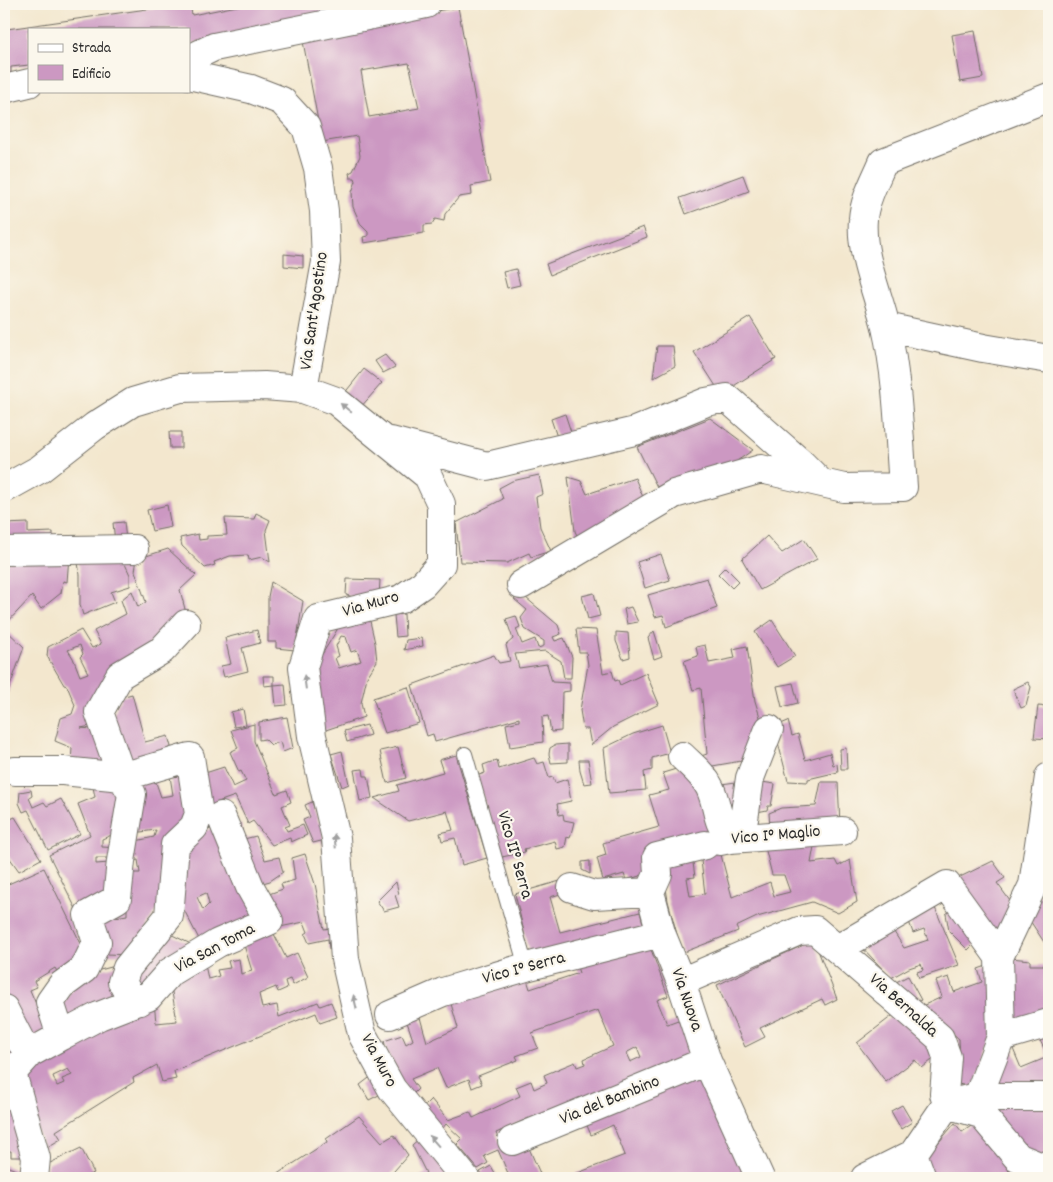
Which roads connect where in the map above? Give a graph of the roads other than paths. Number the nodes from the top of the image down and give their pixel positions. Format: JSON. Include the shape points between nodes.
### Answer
{"nodes":[{"id":1,"x":426,"y":4,"type":"edge"},
{"id":2,"x":190,"y":59,"type":"edge"},
{"id":3,"x":190,"y":75,"type":"edge"},
{"id":4,"x":28,"y":83,"type":"edge"},
{"id":5,"x":4,"y":89,"type":"edge"},
{"id":6,"x":1049,"y":97,"type":"edge"},
{"id":7,"x":886,"y":327,"type":"junction"},
{"id":8,"x":1049,"y":358,"type":"edge"},
{"id":9,"x":303,"y":389,"type":"junction"},
{"id":10,"x":383,"y":438,"type":"junction"},
{"id":11,"x":820,"y":482,"type":"junction"},
{"id":12,"x":4,"y":490,"type":"edge"},
{"id":13,"x":134,"y":549,"type":"dead end"},
{"id":14,"x":4,"y":551,"type":"edge"},
{"id":15,"x":521,"y":585,"type":"dead end"},
{"id":16,"x":186,"y":624,"type":"dead end"},
{"id":17,"x":769,"y":729,"type":"dead end"},
{"id":18,"x":465,"y":754,"type":"dead end"},
{"id":19,"x":682,"y":756,"type":"dead end"},
{"id":20,"x":15,"y":770,"type":"dead end"},
{"id":21,"x":122,"y":777,"type":"junction"},
{"id":22,"x":1049,"y":777,"type":"edge"},
{"id":23,"x":221,"y":816,"type":"dead end"},
{"id":24,"x":842,"y":831,"type":"dead end"},
{"id":25,"x":716,"y":843,"type":"junction"},
{"id":26,"x":1041,"y":879,"type":"edge"},
{"id":27,"x":572,"y":888,"type":"dead end"},
{"id":28,"x":650,"y":892,"type":"junction"},
{"id":29,"x":661,"y":933,"type":"junction"},
{"id":30,"x":839,"y":948,"type":"junction"},
{"id":31,"x":999,"y":957,"type":"junction"},
{"id":32,"x":526,"y":967,"type":"junction"},
{"id":33,"x":681,"y":982,"type":"junction"},
{"id":34,"x":140,"y":1001,"type":"junction"},
{"id":35,"x":4,"y":1009,"type":"edge"},
{"id":36,"x":390,"y":1015,"type":"dead end"},
{"id":37,"x":1049,"y":1023,"type":"edge"},
{"id":38,"x":61,"y":1036,"type":"junction"},
{"id":39,"x":1001,"y":1037,"type":"junction"},
{"id":40,"x":30,"y":1053,"type":"junction"},
{"id":41,"x":707,"y":1061,"type":"junction"},
{"id":42,"x":978,"y":1097,"type":"junction"},
{"id":43,"x":1049,"y":1098,"type":"edge"},
{"id":44,"x":947,"y":1104,"type":"junction"},
{"id":45,"x":512,"y":1141,"type":"dead end"},
{"id":46,"x":918,"y":1166,"type":"edge"},
{"id":47,"x":1049,"y":1170,"type":"edge"},
{"id":48,"x":34,"y":1178,"type":"edge"},
{"id":49,"x":465,"y":1178,"type":"edge"},
{"id":50,"x":760,"y":1178,"type":"edge"},
{"id":51,"x":865,"y":1178,"type":"edge"}],
"edges":[{"from":1,"to":2,"type":"street","via":[[214,47]]},
{"from":3,"to":9,"type":"street","name":"Via Sant'Agostino","via":[[251,89],[282,101],[306,126],[318,168],[326,262]]},
{"from":4,"to":5,"type":"street"},
{"from":6,"to":7,"type":"street","via":[[883,162],[863,219],[868,267]]},
{"from":7,"to":8,"type":"street","via":[[983,348]]},
{"from":7,"to":11,"type":"street","via":[[896,386],[903,487],[844,488]]},
{"from":10,"to":9,"type":"street","name":"Via Muro","one_way":true,"via":[[336,401]]},
{"from":9,"to":12,"type":"street","name":"Via Muro","via":[[264,386],[180,388],[133,402],[95,426],[40,469]]},
{"from":10,"to":11,"type":"street","via":[[487,466],[634,430],[706,402],[727,398]]},
{"from":49,"to":10,"type":"street","name":"Via Muro","one_way":true,"via":[[392,1089],[362,1034],[345,959],[336,838],[312,736],[303,667],[318,619],[401,599],[423,584],[440,564],[442,504],[428,476]]},
{"from":11,"to":15,"type":"street","via":[[761,470],[674,494]]},
{"from":13,"to":14,"type":"street"},
{"from":16,"to":21,"type":"street","via":[[162,650],[120,675],[99,712]]},
{"from":17,"to":25,"type":"street","via":[[750,778],[744,820]]},
{"from":18,"to":32,"type":"lane","name":"Vico II° Serra"},
{"from":19,"to":25,"type":"street","via":[[710,789],[720,825]]},
{"from":20,"to":21,"type":"street"},
{"from":21,"to":34,"type":"street","via":[[190,757],[199,814],[194,827],[176,845],[169,916],[127,968],[122,982],[128,993]]},
{"from":21,"to":38,"type":"street","via":[[132,794],[117,899],[88,916],[97,942],[84,969],[62,985],[50,1002]]},
{"from":22,"to":26,"type":"street"},
{"from":23,"to":34,"type":"street","name":"Via San Toma","via":[[250,887],[269,921],[218,943],[170,972],[148,997]]},
{"from":24,"to":25,"type":"street","name":"Vico I° Maglio"},
{"from":25,"to":28,"type":"street","name":"Vico I° Maglio","via":[[657,856],[658,874]]},
{"from":26,"to":31,"type":"street"},
{"from":27,"to":28,"type":"street","via":[[594,895]]},
{"from":28,"to":29,"type":"street","name":"Via Nuova"},
{"from":29,"to":32,"type":"street","name":"Vico I° Serra"},
{"from":29,"to":33,"type":"street","name":"Via Nuova"},
{"from":30,"to":31,"type":"street","via":[[947,885]]},
{"from":30,"to":33,"type":"street","name":"Via Bernalda","via":[[815,930],[798,930]]},
{"from":30,"to":44,"type":"street","name":"Via Bernalda","via":[[940,1038],[947,1057],[944,1094]]},
{"from":31,"to":39,"type":"street"},
{"from":32,"to":36,"type":"street","name":"Vico I° Serra","via":[[443,992]]},
{"from":33,"to":41,"type":"street","name":"Via Nuova"},
{"from":34,"to":38,"type":"street","name":"Via San Toma","via":[[98,1016]]},
{"from":35,"to":40,"type":"street"},
{"from":37,"to":39,"type":"street"},
{"from":38,"to":40,"type":"street","name":"Via San Toma"},
{"from":39,"to":42,"type":"street"},
{"from":40,"to":48,"type":"street","name":"Via San Toma","via":[[12,1073],[36,1158]]},
{"from":41,"to":45,"type":"street","name":"Via del Bambino"},
{"from":41,"to":50,"type":"street","name":"Via Nuova"},
{"from":42,"to":43,"type":"street"},
{"from":42,"to":44,"type":"street"},
{"from":44,"to":46,"type":"street"},
{"from":44,"to":47,"type":"street","via":[[980,1114],[1017,1157]]},
{"from":46,"to":51,"type":"street"}]}
